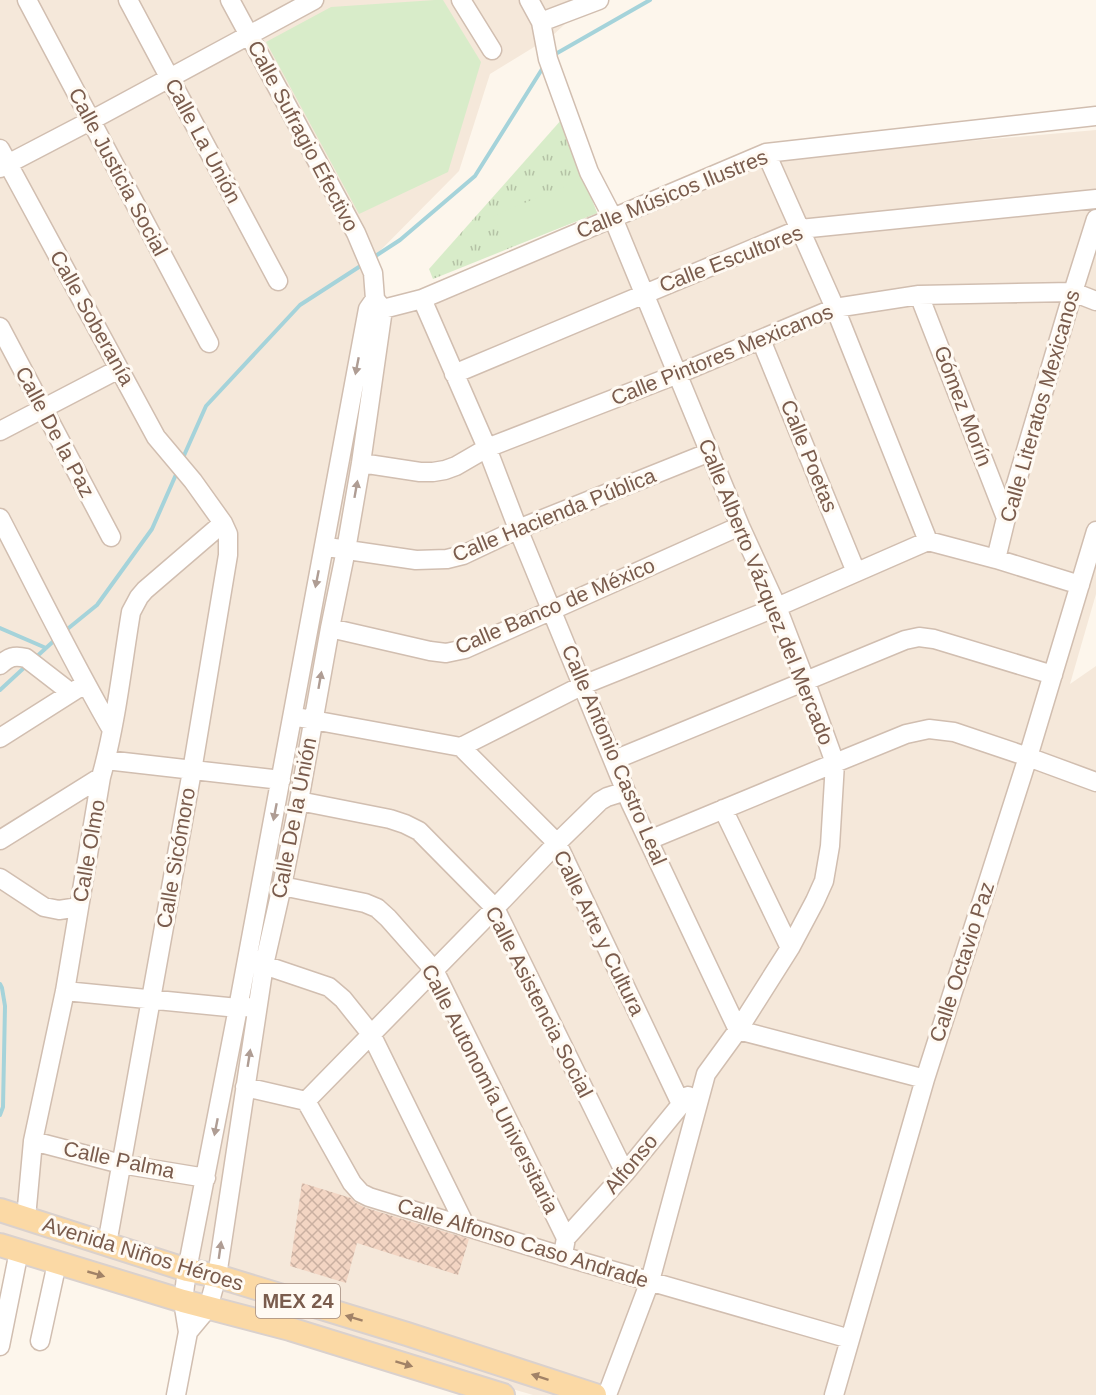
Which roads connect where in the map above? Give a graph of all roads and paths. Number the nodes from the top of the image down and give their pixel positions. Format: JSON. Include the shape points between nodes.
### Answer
{"nodes":[{"id":1,"x":27,"y":0,"type":"edge"},
{"id":2,"x":128,"y":0,"type":"edge"},
{"id":3,"x":230,"y":0,"type":"edge"},
{"id":4,"x":314,"y":0,"type":"edge"},
{"id":5,"x":461,"y":0,"type":"edge"},
{"id":6,"x":529,"y":0,"type":"edge"},
{"id":7,"x":599,"y":0,"type":"edge"},
{"id":8,"x":541,"y":22,"type":"junction"},
{"id":9,"x":248,"y":35,"type":"junction"},
{"id":10,"x":492,"y":50,"type":"dead end"},
{"id":11,"x":169,"y":77,"type":"junction"},
{"id":12,"x":1096,"y":116,"type":"edge"},
{"id":13,"x":90,"y":121,"type":"junction"},
{"id":14,"x":766,"y":153,"type":"junction"},
{"id":15,"x":2,"y":160,"type":"edge"},
{"id":16,"x":1096,"y":199,"type":"edge"},
{"id":17,"x":613,"y":218,"type":"junction"},
{"id":18,"x":1096,"y":219,"type":"edge"},
{"id":19,"x":800,"y":229,"type":"junction"},
{"id":20,"x":373,"y":273,"type":"joint"},
{"id":21,"x":278,"y":281,"type":"dead end"},
{"id":22,"x":1073,"y":292,"type":"junction"},
{"id":23,"x":644,"y":293,"type":"junction"},
{"id":24,"x":919,"y":295,"type":"junction"},
{"id":25,"x":422,"y":299,"type":"junction"},
{"id":26,"x":1096,"y":301,"type":"edge"},
{"id":27,"x":376,"y":306,"type":"junction"},
{"id":28,"x":835,"y":308,"type":"junction"},
{"id":29,"x":0,"y":327,"type":"edge"},
{"id":30,"x":761,"y":340,"type":"junction"},
{"id":31,"x":210,"y":343,"type":"dead end"},
{"id":32,"x":119,"y":369,"type":"junction"},
{"id":33,"x":454,"y":374,"type":"junction"},
{"id":34,"x":678,"y":374,"type":"junction"},
{"id":35,"x":43,"y":409,"type":"junction"},
{"id":36,"x":0,"y":431,"type":"edge"},
{"id":37,"x":487,"y":448,"type":"junction"},
{"id":38,"x":710,"y":452,"type":"junction"},
{"id":39,"x":361,"y":463,"type":"junction"},
{"id":40,"x":193,"y":481,"type":"joint"},
{"id":41,"x":0,"y":518,"type":"edge"},
{"id":42,"x":1006,"y":518,"type":"junction"},
{"id":43,"x":223,"y":523,"type":"junction"},
{"id":44,"x":740,"y":526,"type":"junction"},
{"id":45,"x":518,"y":529,"type":"junction"},
{"id":46,"x":1096,"y":531,"type":"edge"},
{"id":47,"x":111,"y":537,"type":"dead end"},
{"id":48,"x":928,"y":541,"type":"junction"},
{"id":49,"x":324,"y":546,"type":"junction"},
{"id":50,"x":346,"y":550,"type":"junction"},
{"id":51,"x":996,"y":559,"type":"junction"},
{"id":52,"x":856,"y":572,"type":"junction"},
{"id":53,"x":1080,"y":585,"type":"junction"},
{"id":54,"x":777,"y":607,"type":"junction"},
{"id":55,"x":551,"y":609,"type":"junction"},
{"id":56,"x":330,"y":628,"type":"junction"},
{"id":57,"x":0,"y":665,"type":"edge"},
{"id":58,"x":1053,"y":675,"type":"junction"},
{"id":59,"x":805,"y":680,"type":"junction"},
{"id":60,"x":583,"y":685,"type":"junction"},
{"id":61,"x":78,"y":688,"type":"junction"},
{"id":62,"x":292,"y":715,"type":"junction"},
{"id":63,"x":313,"y":720,"type":"junction"},
{"id":64,"x":112,"y":730,"type":"junction"},
{"id":65,"x":0,"y":738,"type":"edge"},
{"id":66,"x":461,"y":747,"type":"junction"},
{"id":67,"x":1028,"y":757,"type":"junction"},
{"id":68,"x":106,"y":759,"type":"junction"},
{"id":69,"x":614,"y":760,"type":"junction"},
{"id":70,"x":834,"y":763,"type":"junction"},
{"id":71,"x":192,"y":771,"type":"junction"},
{"id":72,"x":101,"y":777,"type":"junction"},
{"id":73,"x":281,"y":780,"type":"junction"},
{"id":74,"x":1096,"y":782,"type":"edge"},
{"id":75,"x":626,"y":791,"type":"junction"},
{"id":76,"x":299,"y":801,"type":"junction"},
{"id":77,"x":723,"y":809,"type":"junction"},
{"id":78,"x":0,"y":840,"type":"edge"},
{"id":79,"x":649,"y":840,"type":"junction"},
{"id":80,"x":557,"y":843,"type":"junction"},
{"id":81,"x":0,"y":878,"type":"edge"},
{"id":82,"x":282,"y":886,"type":"junction"},
{"id":83,"x":80,"y":908,"type":"junction"},
{"id":84,"x":495,"y":908,"type":"junction"},
{"id":85,"x":790,"y":948,"type":"junction"},
{"id":86,"x":249,"y":954,"type":"junction"},
{"id":87,"x":264,"y":965,"type":"junction"},
{"id":88,"x":434,"y":970,"type":"junction"},
{"id":89,"x":65,"y":991,"type":"junction"},
{"id":90,"x":151,"y":999,"type":"junction"},
{"id":91,"x":257,"y":1006,"type":"junction"},
{"id":92,"x":238,"y":1008,"type":"junction"},
{"id":93,"x":738,"y":1030,"type":"junction"},
{"id":94,"x":371,"y":1034,"type":"junction"},
{"id":95,"x":706,"y":1074,"type":"junction"},
{"id":96,"x":925,"y":1079,"type":"junction"},
{"id":97,"x":245,"y":1088,"type":"junction"},
{"id":98,"x":306,"y":1101,"type":"junction"},
{"id":99,"x":681,"y":1104,"type":"junction"},
{"id":100,"x":33,"y":1141,"type":"junction"},
{"id":101,"x":121,"y":1164,"type":"junction"},
{"id":102,"x":625,"y":1173,"type":"junction"},
{"id":103,"x":206,"y":1179,"type":"junction"},
{"id":104,"x":0,"y":1210,"type":"edge"},
{"id":105,"x":26,"y":1218,"type":"junction"},
{"id":106,"x":466,"y":1227,"type":"junction"},
{"id":107,"x":107,"y":1244,"type":"junction"},
{"id":108,"x":564,"y":1247,"type":"junction"},
{"id":109,"x":9,"y":1248,"type":"edge"},
{"id":110,"x":57,"y":1263,"type":"junction"},
{"id":111,"x":187,"y":1270,"type":"junction"},
{"id":112,"x":217,"y":1276,"type":"junction"},
{"id":113,"x":650,"y":1281,"type":"junction"},
{"id":114,"x":183,"y":1301,"type":"junction"},
{"id":115,"x":208,"y":1308,"type":"junction"},
{"id":116,"x":188,"y":1332,"type":"junction"},
{"id":117,"x":850,"y":1339,"type":"junction"},
{"id":118,"x":40,"y":1341,"type":"dead end"},
{"id":119,"x":0,"y":1346,"type":"edge"},
{"id":120,"x":176,"y":1395,"type":"edge"},
{"id":121,"x":503,"y":1395,"type":"edge"},
{"id":122,"x":596,"y":1395,"type":"edge"},
{"id":123,"x":607,"y":1395,"type":"edge"},
{"id":124,"x":834,"y":1395,"type":"edge"}],
"edges":[{"from":1,"to":13,"type":"street","name":"Calle Justicia Social"},
{"from":2,"to":11,"type":"street","name":"Calle La Unión"},
{"from":3,"to":9,"type":"street","name":"Calle Sufragio Efectivo"},
{"from":4,"to":9,"type":"street"},
{"from":5,"to":10,"type":"street"},
{"from":6,"to":8,"type":"street","name":"Calle Alberto Vázquez del Mercado"},
{"from":7,"to":8,"type":"street"},
{"from":8,"to":17,"type":"street","name":"Calle Alberto Vázquez del Mercado","via":[[548,59],[589,172]]},
{"from":9,"to":11,"type":"street"},
{"from":9,"to":20,"type":"street","name":"Calle Sufragio Efectivo","via":[[356,233]]},
{"from":11,"to":13,"type":"street"},
{"from":11,"to":21,"type":"street","name":"Calle La Unión"},
{"from":12,"to":14,"type":"street","name":"Calle Músicos Ilustres"},
{"from":13,"to":15,"type":"street"},
{"from":13,"to":31,"type":"street","name":"Calle Justicia Social"},
{"from":14,"to":17,"type":"street","name":"Calle Músicos Ilustres"},
{"from":14,"to":19,"type":"street"},
{"from":15,"to":32,"type":"street","name":"Calle Soberanía"},
{"from":16,"to":19,"type":"street","name":"Calle Escultores"},
{"from":17,"to":23,"type":"street","name":"Calle Alberto Vázquez del Mercado"},
{"from":17,"to":25,"type":"street","name":"Calle Músicos Ilustres"},
{"from":18,"to":22,"type":"street","name":"Calle Literatos Mexicanos"},
{"from":19,"to":23,"type":"street","name":"Calle Escultores"},
{"from":19,"to":28,"type":"street"},
{"from":20,"to":27,"type":"street","name":"Calle De la Unión"},
{"from":22,"to":24,"type":"street","name":"Calle Pintores Mexicanos"},
{"from":22,"to":26,"type":"street","name":"Calle Pintores Mexicanos"},
{"from":22,"to":42,"type":"street","name":"Calle Literatos Mexicanos"},
{"from":23,"to":33,"type":"street","name":"Calle Escultores"},
{"from":23,"to":34,"type":"street","name":"Calle Alberto Vázquez del Mercado"},
{"from":24,"to":28,"type":"street","name":"Calle Pintores Mexicanos"},
{"from":24,"to":42,"type":"street","name":"Gómez Morín"},
{"from":25,"to":27,"type":"street","name":"Calle Músicos Ilustres"},
{"from":25,"to":33,"type":"street","name":"Calle Antonio Castro Leal"},
{"from":27,"to":39,"type":"street","name":"Calle De la Unión"},
{"from":27,"to":49,"type":"street","name":"Calle De la Unión","one_way":true},
{"from":28,"to":30,"type":"street","name":"Calle Pintores Mexicanos"},
{"from":28,"to":48,"type":"street"},
{"from":29,"to":35,"type":"street","name":"Calle De la Paz"},
{"from":30,"to":34,"type":"street","name":"Calle Pintores Mexicanos"},
{"from":30,"to":52,"type":"street","name":"Calle Poetas"},
{"from":32,"to":35,"type":"street"},
{"from":32,"to":40,"type":"street","name":"Calle Soberanía","via":[[156,437]]},
{"from":33,"to":37,"type":"street","name":"Calle Antonio Castro Leal"},
{"from":34,"to":37,"type":"street","name":"Calle Pintores Mexicanos"},
{"from":34,"to":38,"type":"street","name":"Calle Alberto Vázquez del Mercado"},
{"from":35,"to":36,"type":"street"},
{"from":35,"to":47,"type":"street","name":"Calle De la Paz"},
{"from":37,"to":39,"type":"street","name":"Calle Pintores Mexicanos","via":[[456,466],[433,472]]},
{"from":37,"to":45,"type":"street","name":"Calle Antonio Castro Leal"},
{"from":38,"to":44,"type":"street","name":"Calle Alberto Vázquez del Mercado"},
{"from":38,"to":45,"type":"street","name":"Calle Hacienda Pública"},
{"from":50,"to":39,"type":"street","name":"Calle De la Unión","one_way":true},
{"from":40,"to":43,"type":"street","name":"Calle Sicómoro"},
{"from":41,"to":61,"type":"street","via":[[70,652]]},
{"from":42,"to":51,"type":"street","name":"Calle Literatos Mexicanos"},
{"from":43,"to":64,"type":"street","name":"Calle Olmo","via":[[135,603]]},
{"from":43,"to":71,"type":"street","name":"Calle Sicómoro","via":[[228,534],[228,555]]},
{"from":44,"to":54,"type":"street","name":"Calle Alberto Vázquez del Mercado"},
{"from":44,"to":55,"type":"street","name":"Calle Banco de México"},
{"from":45,"to":50,"type":"street","name":"Calle Hacienda Pública","via":[[447,559],[416,560]]},
{"from":45,"to":55,"type":"street","name":"Calle Antonio Castro Leal"},
{"from":46,"to":53,"type":"street","name":"Calle Octavio Paz"},
{"from":48,"to":51,"type":"street"},
{"from":48,"to":52,"type":"street"},
{"from":49,"to":50,"type":"street","name":"Calle Hacienda Pública"},
{"from":49,"to":62,"type":"street","name":"Calle De la Unión","one_way":true},
{"from":50,"to":56,"type":"street","name":"Calle De la Unión"},
{"from":51,"to":53,"type":"street"},
{"from":52,"to":54,"type":"street"},
{"from":53,"to":58,"type":"street","name":"Calle Octavio Paz"},
{"from":54,"to":59,"type":"street","name":"Calle Alberto Vázquez del Mercado"},
{"from":54,"to":60,"type":"street"},
{"from":55,"to":56,"type":"street","name":"Calle Banco de México","via":[[465,649],[446,652]]},
{"from":55,"to":60,"type":"street","name":"Calle Antonio Castro Leal"},
{"from":63,"to":56,"type":"street","name":"Calle De la Unión","one_way":true},
{"from":57,"to":61,"type":"street","via":[[11,656],[20,656]]},
{"from":58,"to":59,"type":"street","via":[[919,637]]},
{"from":58,"to":67,"type":"street","name":"Calle Octavio Paz"},
{"from":59,"to":69,"type":"street"},
{"from":59,"to":70,"type":"street","name":"Calle Alberto Vázquez del Mercado"},
{"from":60,"to":66,"type":"street"},
{"from":60,"to":69,"type":"street","name":"Calle Antonio Castro Leal"},
{"from":61,"to":64,"type":"street"},
{"from":61,"to":65,"type":"street"},
{"from":62,"to":63,"type":"street"},
{"from":62,"to":73,"type":"street","name":"Calle De la Unión"},
{"from":63,"to":66,"type":"street"},
{"from":63,"to":76,"type":"street","name":"Calle De la Unión"},
{"from":64,"to":68,"type":"street","name":"Calle Olmo"},
{"from":66,"to":80,"type":"street","name":"Calle Arte y Cultura"},
{"from":67,"to":70,"type":"street","via":[[954,732],[929,729],[906,734]]},
{"from":67,"to":74,"type":"street"},
{"from":67,"to":96,"type":"street","name":"Calle Octavio Paz"},
{"from":68,"to":71,"type":"street"},
{"from":68,"to":72,"type":"street","name":"Calle Olmo"},
{"from":69,"to":75,"type":"street","name":"Calle Antonio Castro Leal"},
{"from":70,"to":77,"type":"street"},
{"from":70,"to":85,"type":"street","name":"Calle Alberto Vázquez del Mercado","via":[[830,846],[824,881]]},
{"from":71,"to":73,"type":"street"},
{"from":71,"to":90,"type":"street","name":"Calle Sicómoro"},
{"from":72,"to":78,"type":"street"},
{"from":72,"to":83,"type":"street","name":"Calle Olmo"},
{"from":73,"to":86,"type":"street","name":"Calle De la Unión","one_way":true},
{"from":75,"to":79,"type":"street","name":"Calle Antonio Castro Leal"},
{"from":75,"to":80,"type":"street","via":[[600,801]]},
{"from":76,"to":82,"type":"street","name":"Calle De la Unión"},
{"from":76,"to":84,"type":"street","name":"Calle Asistencia Social","via":[[390,819],[419,831]]},
{"from":77,"to":79,"type":"street"},
{"from":77,"to":85,"type":"street"},
{"from":79,"to":93,"type":"street","name":"Calle Antonio Castro Leal"},
{"from":80,"to":84,"type":"street"},
{"from":80,"to":99,"type":"street","name":"Calle Arte y Cultura"},
{"from":81,"to":83,"type":"street","via":[[44,907]]},
{"from":82,"to":87,"type":"street","name":"Calle De la Unión"},
{"from":82,"to":88,"type":"street","name":"Calle Autonomía Universitaria","via":[[377,908]]},
{"from":83,"to":89,"type":"street","name":"Calle Olmo"},
{"from":84,"to":88,"type":"street"},
{"from":84,"to":102,"type":"street","name":"Calle Asistencia Social"},
{"from":85,"to":93,"type":"street","name":"Calle Alberto Vázquez del Mercado"},
{"from":86,"to":87,"type":"street"},
{"from":86,"to":92,"type":"street","name":"Calle De la Unión"},
{"from":87,"to":91,"type":"street","name":"Calle De la Unión"},
{"from":87,"to":94,"type":"street","via":[[329,987]]},
{"from":88,"to":94,"type":"street"},
{"from":88,"to":108,"type":"street","name":"Calle Autonomía Universitaria"},
{"from":89,"to":90,"type":"street"},
{"from":89,"to":100,"type":"street","name":"Calle Olmo"},
{"from":90,"to":92,"type":"street"},
{"from":90,"to":101,"type":"street","name":"Calle Sicómoro"},
{"from":91,"to":92,"type":"street"},
{"from":97,"to":91,"type":"street","name":"Calle De la Unión","one_way":true},
{"from":92,"to":103,"type":"street","name":"Calle De la Unión","one_way":true},
{"from":93,"to":95,"type":"street","name":"Calle Alberto Vázquez del Mercado"},
{"from":93,"to":96,"type":"street"},
{"from":94,"to":98,"type":"street"},
{"from":94,"to":106,"type":"street"},
{"from":95,"to":99,"type":"street","name":"Alfonso"},
{"from":95,"to":113,"type":"street","name":"Calle Alberto Vázquez del Mercado"},
{"from":96,"to":117,"type":"street","name":"Calle Octavio Paz"},
{"from":97,"to":98,"type":"street"},
{"from":112,"to":97,"type":"street","name":"Calle De la Unión","one_way":true},
{"from":98,"to":106,"type":"street","name":"Calle Alfonso Caso Andrade","via":[[361,1193]]},
{"from":99,"to":102,"type":"street","name":"Alfonso"},
{"from":100,"to":101,"type":"street","name":"Calle Palma"},
{"from":100,"to":105,"type":"street","name":"Calle Olmo"},
{"from":101,"to":103,"type":"street","name":"Calle Palma"},
{"from":101,"to":107,"type":"street","name":"Calle Sicómoro"},
{"from":102,"to":108,"type":"street","name":"Alfonso"},
{"from":103,"to":111,"type":"street","name":"Calle De la Unión"},
{"from":104,"to":105,"type":"main road","name":"Avenida Niños Héroes","number":"MEX 24"},
{"from":105,"to":107,"type":"main road","name":"Avenida Niños Héroes","number":"MEX 24"},
{"from":106,"to":108,"type":"street","name":"Calle Alfonso Caso Andrade"},
{"from":107,"to":111,"type":"main road","name":"Avenida Niños Héroes","number":"MEX 24"},
{"from":108,"to":113,"type":"street","name":"Calle Alfonso Caso Andrade"},
{"from":109,"to":110,"type":"main road","name":"Avenida Niños Héroes","number":"MEX 24"},
{"from":109,"to":119,"type":"street"},
{"from":110,"to":114,"type":"main road","name":"Avenida Niños Héroes","number":"MEX 24","one_way":true},
{"from":110,"to":118,"type":"street"},
{"from":111,"to":112,"type":"main road","name":"Avenida Niños Héroes","number":"MEX 24"},
{"from":111,"to":114,"type":"street","name":"Calle De la Unión"},
{"from":112,"to":115,"type":"street","name":"Calle De la Unión"},
{"from":122,"to":112,"type":"main road","name":"Avenida Niños Héroes","number":"MEX 24","one_way":true},
{"from":113,"to":117,"type":"street","name":"Calle Alfonso Caso Andrade"},
{"from":113,"to":123,"type":"street","name":"Calle Alberto Vázquez del Mercado"},
{"from":114,"to":115,"type":"main road","name":"Avenida Niños Héroes","number":"MEX 24"},
{"from":114,"to":116,"type":"street","name":"Calle De la Unión"},
{"from":115,"to":116,"type":"street","name":"Calle De la Unión"},
{"from":115,"to":121,"type":"main road","name":"Avenida Niños Héroes","number":"MEX 24","one_way":true,"via":[[290,1329]]},
{"from":116,"to":120,"type":"street","name":"Calle De la Unión"},
{"from":117,"to":124,"type":"street","name":"Calle Octavio Paz"}]}
